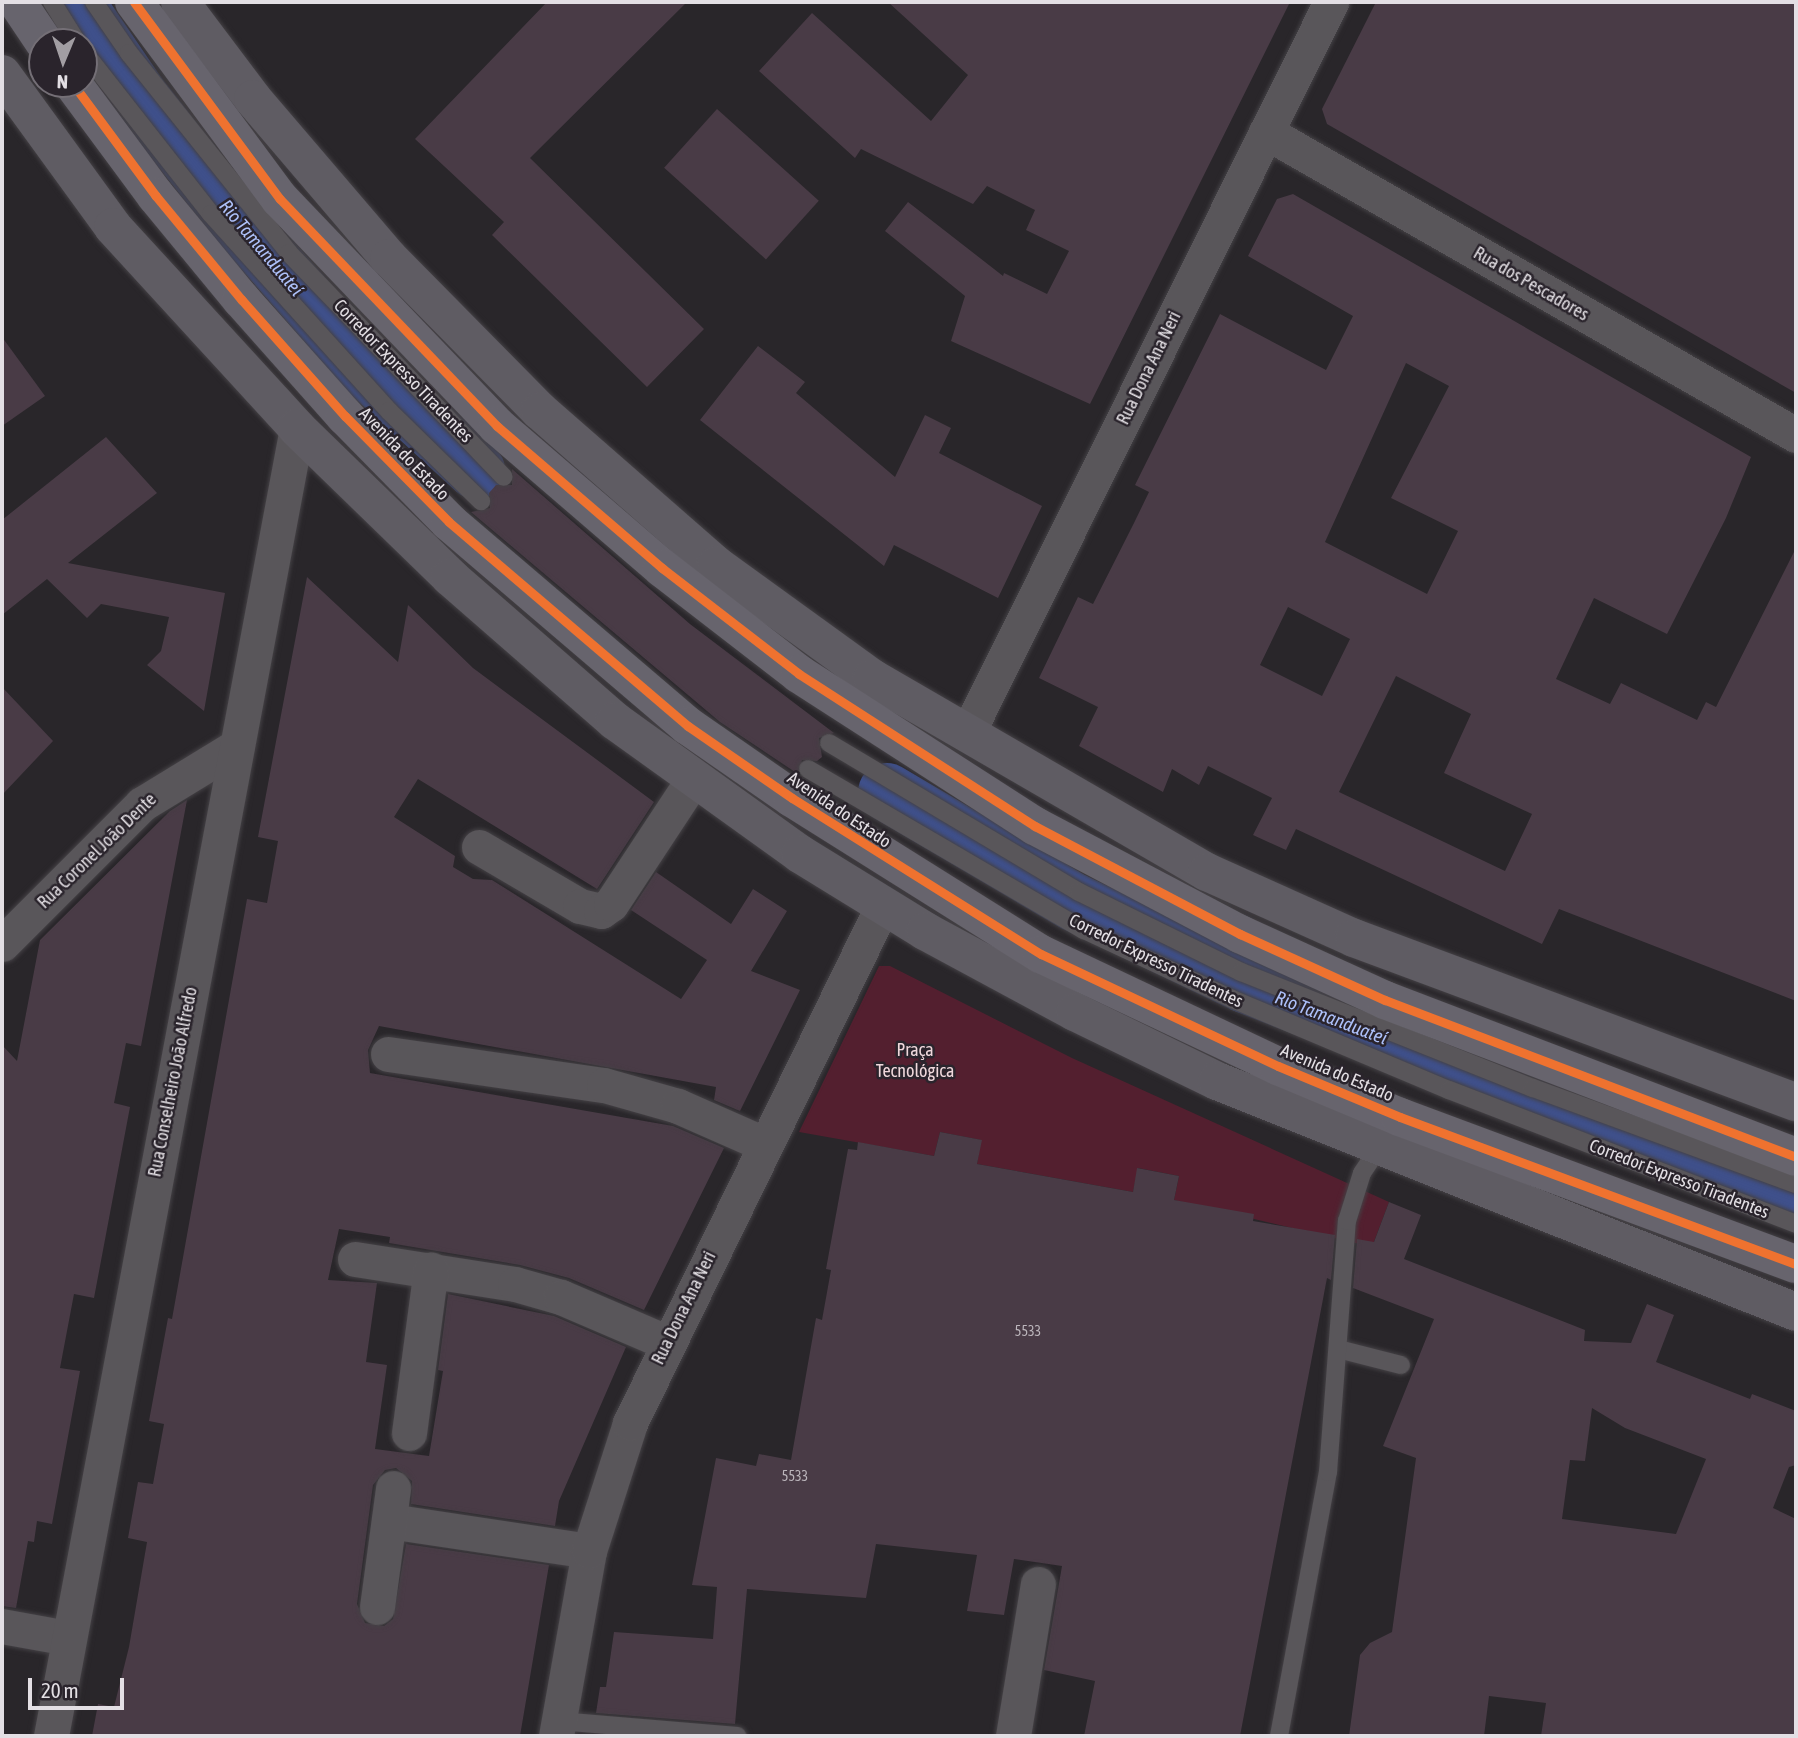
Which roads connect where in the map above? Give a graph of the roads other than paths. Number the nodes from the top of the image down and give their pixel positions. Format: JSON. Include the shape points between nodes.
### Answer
{"nodes":[{"id":1,"x":17,"y":2,"type":"edge"},
{"id":2,"x":52,"y":2,"type":"edge"},
{"id":3,"x":94,"y":2,"type":"edge"},
{"id":4,"x":134,"y":2,"type":"edge"},
{"id":5,"x":180,"y":2,"type":"edge"},
{"id":6,"x":1331,"y":2,"type":"edge"},
{"id":7,"x":35,"y":28,"type":"edge"},
{"id":8,"x":68,"y":28,"type":"edge"},
{"id":9,"x":98,"y":70,"type":"edge"},
{"id":10,"x":2,"y":74,"type":"edge"},
{"id":11,"x":83,"y":98,"type":"edge"},
{"id":12,"x":1266,"y":132,"type":"junction"},
{"id":13,"x":297,"y":428,"type":"junction"},
{"id":14,"x":1796,"y":435,"type":"edge"},
{"id":15,"x":504,"y":477,"type":"dead end"},
{"id":16,"x":481,"y":501,"type":"dead end"},
{"id":17,"x":967,"y":734,"type":"junction"},
{"id":18,"x":829,"y":743,"type":"dead end"},
{"id":19,"x":237,"y":746,"type":"junction"},
{"id":20,"x":808,"y":769,"type":"dead end"},
{"id":21,"x":694,"y":778,"type":"junction"},
{"id":22,"x":479,"y":847,"type":"dead end"},
{"id":23,"x":883,"y":905,"type":"junction"},
{"id":24,"x":2,"y":944,"type":"edge"},
{"id":25,"x":388,"y":1054,"type":"dead end"},
{"id":26,"x":1796,"y":1102,"type":"edge"},
{"id":27,"x":764,"y":1144,"type":"junction"},
{"id":28,"x":1378,"y":1149,"type":"junction"},
{"id":29,"x":1796,"y":1157,"type":"edge"},
{"id":30,"x":1796,"y":1184,"type":"edge"},
{"id":31,"x":1796,"y":1224,"type":"edge"},
{"id":32,"x":355,"y":1259,"type":"dead end"},
{"id":33,"x":1796,"y":1264,"type":"edge"},
{"id":34,"x":431,"y":1269,"type":"junction"},
{"id":35,"x":1796,"y":1312,"type":"edge"},
{"id":36,"x":666,"y":1342,"type":"junction"},
{"id":37,"x":1338,"y":1349,"type":"junction"},
{"id":38,"x":1401,"y":1365,"type":"dead end"},
{"id":39,"x":409,"y":1433,"type":"dead end"},
{"id":40,"x":589,"y":1551,"type":"junction"},
{"id":41,"x":1038,"y":1584,"type":"dead end"},
{"id":42,"x":377,"y":1607,"type":"dead end"},
{"id":43,"x":2,"y":1626,"type":"edge"},
{"id":44,"x":68,"y":1638,"type":"junction"},
{"id":45,"x":557,"y":1729,"type":"edge"},
{"id":46,"x":51,"y":1736,"type":"edge"},
{"id":47,"x":737,"y":1736,"type":"edge"},
{"id":48,"x":1013,"y":1736,"type":"edge"},
{"id":49,"x":1279,"y":1736,"type":"edge"}],
"edges":[{"from":1,"to":7,"type":"highway"},
{"from":2,"to":8,"type":"lane"},
{"from":3,"to":15,"type":"lane","name":"Corredor Expresso Tiradentes","via":[[129,54],[289,253]]},
{"from":4,"to":29,"type":"highway","via":[[281,199],[497,426],[662,568],[799,674],[1035,826],[1240,934],[1385,1000]]},
{"from":5,"to":17,"type":"main road","via":[[253,99],[388,258],[540,411],[726,573],[872,678]]},
{"from":6,"to":12,"type":"street","name":"Rua Dona Ana Neri"},
{"from":9,"to":16,"type":"lane","name":"Corredor Expresso Tiradentes","via":[[211,214],[389,411]]},
{"from":10,"to":13,"type":"main road","via":[[113,227]]},
{"from":11,"to":33,"type":"highway","name":"Avenida do Estado","via":[[241,299],[345,416],[449,522],[688,726],[792,798],[1041,954],[1278,1066],[1401,1117]]},
{"from":12,"to":14,"type":"street","name":"Rua dos Pescadores"},
{"from":12,"to":17,"type":"street","name":"Rua Dona Ana Neri"},
{"from":13,"to":19,"type":"street","name":"Rua Conselheiro João Alfredo"},
{"from":13,"to":21,"type":"main road","via":[[450,578],[615,721]]},
{"from":17,"to":26,"type":"main road","via":[[1207,872],[1341,932]]},
{"from":18,"to":30,"type":"lane","name":"Corredor Expresso Tiradentes","via":[[1079,892],[1241,972],[1532,1088]]},
{"from":19,"to":24,"type":"street","name":"Rua Coronel João Dente","via":[[142,804]]},
{"from":19,"to":44,"type":"street","name":"Rua Conselheiro João Alfredo"},
{"from":20,"to":31,"type":"lane","name":"Corredor Expresso Tiradentes","via":[[1084,929],[1220,993],[1449,1090]]},
{"from":21,"to":22,"type":"street","via":[[611,904],[601,911],[580,906]]},
{"from":21,"to":23,"type":"main road","via":[[800,854]]},
{"from":23,"to":27,"type":"street","name":"Rua Dona Ana Neri"},
{"from":23,"to":28,"type":"main road","via":[[1075,1012],[1217,1081]]},
{"from":25,"to":27,"type":"street","via":[[604,1085],[678,1106]]},
{"from":27,"to":36,"type":"street","name":"Rua Dona Ana Neri"},
{"from":28,"to":35,"type":"main road"},
{"from":28,"to":37,"type":"lane","via":[[1362,1173],[1347,1221]]},
{"from":32,"to":34,"type":"street"},
{"from":34,"to":36,"type":"street","via":[[561,1297]]},
{"from":34,"to":39,"type":"street"},
{"from":36,"to":40,"type":"street","name":"Rua Dona Ana Neri","via":[[629,1423]]},
{"from":37,"to":38,"type":"lane"},
{"from":37,"to":49,"type":"lane","via":[[1328,1472]]},
{"from":40,"to":42,"type":"street","via":[[391,1504]]},
{"from":40,"to":45,"type":"street","name":"Rua Dona Ana Neri"},
{"from":41,"to":48,"type":"street"},
{"from":43,"to":44,"type":"street"},
{"from":44,"to":46,"type":"street","name":"Rua Conselheiro João Alfredo"},
{"from":45,"to":47,"type":"lane"}]}
